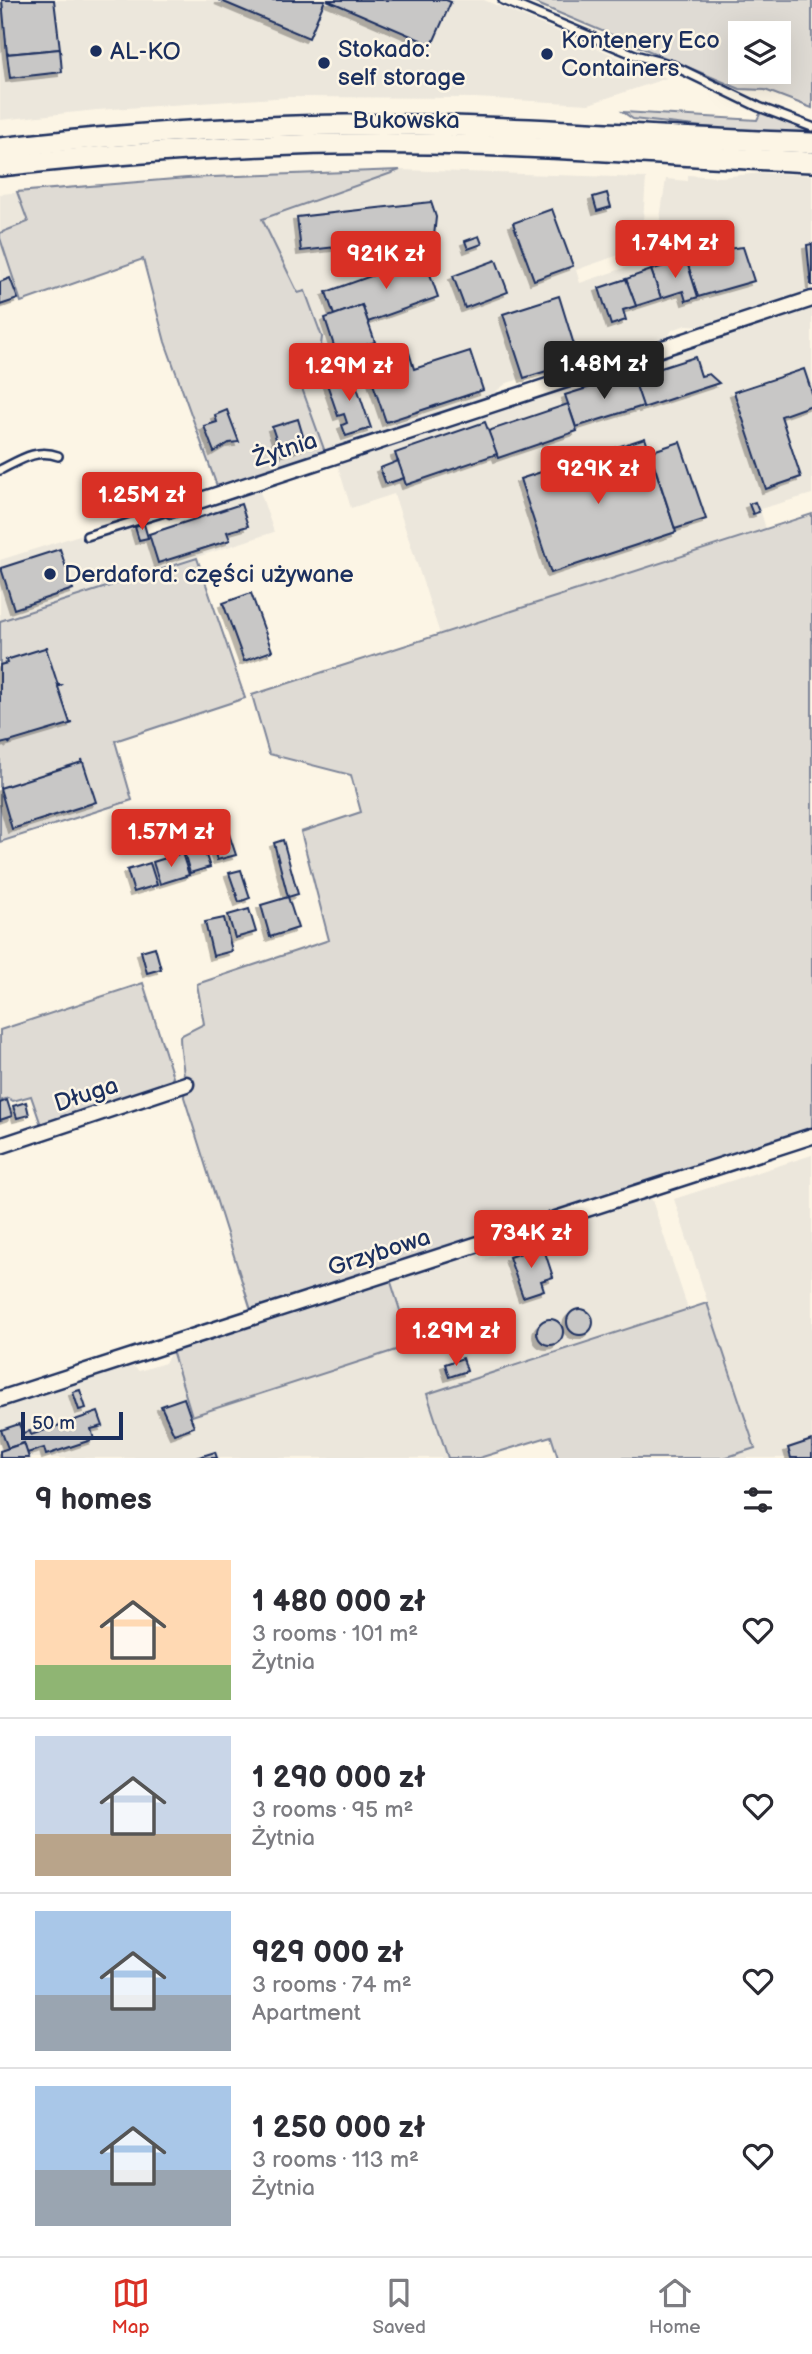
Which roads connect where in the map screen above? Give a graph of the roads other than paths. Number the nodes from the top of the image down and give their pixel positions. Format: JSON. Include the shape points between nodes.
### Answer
{"nodes":[{"id":1,"x":503,"y":0,"type":"edge"},
{"id":2,"x":812,"y":127,"type":"edge"},
{"id":3,"x":812,"y":144,"type":"edge"},
{"id":4,"x":0,"y":148,"type":"edge"},
{"id":5,"x":812,"y":162,"type":"edge"},
{"id":6,"x":0,"y":166,"type":"edge"},
{"id":7,"x":812,"y":299,"type":"edge"},
{"id":8,"x":58,"y":456,"type":"dead end"},
{"id":9,"x":0,"y":470,"type":"edge"},
{"id":10,"x":171,"y":510,"type":"joint"},
{"id":11,"x":87,"y":536,"type":"dead end"},
{"id":12,"x":186,"y":1084,"type":"dead end"},
{"id":13,"x":812,"y":1136,"type":"edge"},
{"id":14,"x":0,"y":1146,"type":"edge"},
{"id":15,"x":0,"y":1399,"type":"edge"}],
"edges":[{"from":1,"to":2,"type":"lane","via":[[635,55],[672,65]]},
{"from":3,"to":4,"type":"main road","name":"Bukowska","via":[[521,128],[351,125],[192,131]]},
{"from":5,"to":6,"type":"main road","name":"Bukowska","via":[[523,146],[353,144],[157,151]]},
{"from":7,"to":10,"type":"street","name":"Żytnia"},
{"from":8,"to":9,"type":"lane","via":[[47,451],[32,454]]},
{"from":10,"to":11,"type":"lane"},
{"from":12,"to":14,"type":"street","name":"Długa"},
{"from":13,"to":15,"type":"street","name":"Grzybowa"}]}
